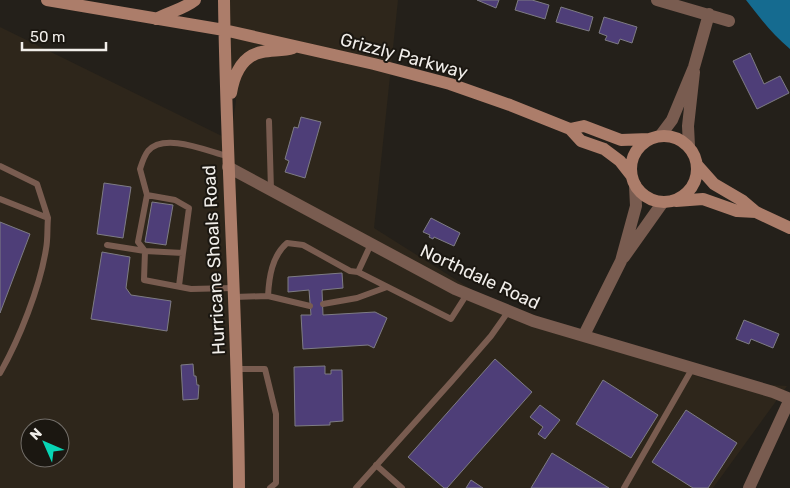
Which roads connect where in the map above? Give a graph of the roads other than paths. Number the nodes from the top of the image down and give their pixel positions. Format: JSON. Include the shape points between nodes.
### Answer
{"nodes":[{"id":1,"x":47,"y":0,"type":"edge"},
{"id":2,"x":195,"y":0,"type":"edge"},
{"id":3,"x":224,"y":0,"type":"edge"},
{"id":4,"x":657,"y":0,"type":"edge"},
{"id":5,"x":708,"y":14,"type":"junction"},
{"id":6,"x":156,"y":19,"type":"junction"},
{"id":7,"x":729,"y":21,"type":"dead end"},
{"id":8,"x":224,"y":30,"type":"junction"},
{"id":9,"x":298,"y":46,"type":"junction"},
{"id":10,"x":694,"y":67,"type":"junction"},
{"id":11,"x":226,"y":104,"type":"junction"},
{"id":12,"x":269,"y":121,"type":"dead end"},
{"id":13,"x":570,"y":129,"type":"junction"},
{"id":14,"x":655,"y":137,"type":"junction"},
{"id":15,"x":689,"y":146,"type":"junction"},
{"id":16,"x":228,"y":162,"type":"junction"},
{"id":17,"x":0,"y":166,"type":"edge"},
{"id":18,"x":698,"y":166,"type":"junction"},
{"id":19,"x":633,"y":180,"type":"junction"},
{"id":20,"x":271,"y":190,"type":"junction"},
{"id":21,"x":147,"y":195,"type":"junction"},
{"id":22,"x":0,"y":200,"type":"edge"},
{"id":23,"x":668,"y":202,"type":"junction"},
{"id":24,"x":756,"y":212,"type":"junction"},
{"id":25,"x":48,"y":218,"type":"junction"},
{"id":26,"x":790,"y":228,"type":"edge"},
{"id":27,"x":372,"y":243,"type":"junction"},
{"id":28,"x":107,"y":245,"type":"dead end"},
{"id":29,"x":145,"y":251,"type":"junction"},
{"id":30,"x":182,"y":253,"type":"junction"},
{"id":31,"x":621,"y":261,"type":"junction"},
{"id":32,"x":358,"y":272,"type":"junction"},
{"id":33,"x":179,"y":286,"type":"junction"},
{"id":34,"x":387,"y":286,"type":"junction"},
{"id":35,"x":233,"y":292,"type":"junction"},
{"id":36,"x":467,"y":294,"type":"junction"},
{"id":37,"x":268,"y":296,"type":"junction"},
{"id":38,"x":323,"y":304,"type":"dead end"},
{"id":39,"x":310,"y":306,"type":"dead end"},
{"id":40,"x":508,"y":312,"type":"junction"},
{"id":41,"x":584,"y":336,"type":"junction"},
{"id":42,"x":237,"y":369,"type":"junction"},
{"id":43,"x":692,"y":369,"type":"junction"},
{"id":44,"x":0,"y":373,"type":"edge"},
{"id":45,"x":790,"y":399,"type":"edge"},
{"id":46,"x":376,"y":465,"type":"junction"},
{"id":47,"x":239,"y":488,"type":"edge"},
{"id":48,"x":270,"y":488,"type":"edge"},
{"id":49,"x":356,"y":488,"type":"edge"},
{"id":50,"x":402,"y":488,"type":"edge"},
{"id":51,"x":624,"y":488,"type":"edge"},
{"id":52,"x":749,"y":488,"type":"edge"}],
"edges":[{"from":1,"to":6,"type":"street","name":"Grizzly Parkway"},
{"from":2,"to":6,"type":"street"},
{"from":3,"to":8,"type":"street","name":"Hurricane Shoals Road"},
{"from":4,"to":5,"type":"street"},
{"from":5,"to":7,"type":"street"},
{"from":5,"to":10,"type":"street"},
{"from":6,"to":8,"type":"street","name":"Grizzly Parkway"},
{"from":8,"to":9,"type":"street","name":"Grizzly Parkway"},
{"from":8,"to":11,"type":"street","name":"Hurricane Shoals Road"},
{"from":9,"to":11,"type":"street","via":[[260,52],[246,59],[237,70]]},
{"from":9,"to":13,"type":"street","name":"Grizzly Parkway","via":[[450,84]]},
{"from":10,"to":14,"type":"street","via":[[672,120]]},
{"from":10,"to":15,"type":"street"},
{"from":11,"to":16,"type":"street","name":"Hurricane Shoals Road"},
{"from":12,"to":20,"type":"lane"},
{"from":13,"to":14,"type":"street","name":"Grizzly Parkway","via":[[584,126],[621,140]]},
{"from":13,"to":19,"type":"street","name":"Grizzly Parkway","via":[[581,140],[604,149],[620,161]]},
{"from":14,"to":15,"type":"street","via":[[670,136]]},
{"from":14,"to":19,"type":"street","via":[[641,145],[634,154],[631,164]]},
{"from":15,"to":18,"type":"street"},
{"from":16,"to":20,"type":"street","name":"Northdale Road"},
{"from":16,"to":21,"type":"lane","via":[[174,142],[160,143],[149,150],[140,169]]},
{"from":16,"to":35,"type":"street","name":"Hurricane Shoals Road"},
{"from":17,"to":25,"type":"lane","via":[[37,184]]},
{"from":18,"to":23,"type":"street","via":[[692,188],[684,196]]},
{"from":18,"to":24,"type":"street","via":[[714,184]]},
{"from":19,"to":23,"type":"street","via":[[642,194],[652,200]]},
{"from":19,"to":31,"type":"street","via":[[636,206]]},
{"from":20,"to":27,"type":"street","name":"Northdale Road"},
{"from":21,"to":29,"type":"lane","via":[[138,242]]},
{"from":21,"to":30,"type":"lane","via":[[175,200],[189,208]]},
{"from":22,"to":25,"type":"lane"},
{"from":23,"to":24,"type":"street","via":[[703,199],[737,211]]},
{"from":23,"to":31,"type":"street"},
{"from":24,"to":26,"type":"street"},
{"from":25,"to":44,"type":"lane","via":[[46,249],[32,301]]},
{"from":27,"to":32,"type":"lane"},
{"from":27,"to":36,"type":"street","name":"Northdale Road"},
{"from":28,"to":29,"type":"lane"},
{"from":29,"to":30,"type":"lane"},
{"from":29,"to":33,"type":"lane","via":[[144,280]]},
{"from":30,"to":33,"type":"lane"},
{"from":31,"to":41,"type":"street"},
{"from":32,"to":34,"type":"lane"},
{"from":32,"to":37,"type":"lane","via":[[350,271],[303,245],[286,243],[279,250],[269,277]]},
{"from":33,"to":35,"type":"lane"},
{"from":34,"to":36,"type":"lane","via":[[451,318]]},
{"from":34,"to":38,"type":"lane","via":[[357,298]]},
{"from":35,"to":37,"type":"lane"},
{"from":35,"to":42,"type":"street","name":"Hurricane Shoals Road"},
{"from":36,"to":40,"type":"street","name":"Northdale Road"},
{"from":37,"to":39,"type":"lane"},
{"from":40,"to":41,"type":"street","name":"Northdale Road"},
{"from":40,"to":46,"type":"lane","via":[[491,336]]},
{"from":41,"to":43,"type":"street","name":"Northdale Road"},
{"from":42,"to":47,"type":"street","name":"Hurricane Shoals Road"},
{"from":42,"to":48,"type":"lane","via":[[265,369],[276,414],[276,483]]},
{"from":43,"to":45,"type":"street","name":"Northdale Road"},
{"from":43,"to":51,"type":"lane"},
{"from":45,"to":52,"type":"street"},
{"from":46,"to":49,"type":"lane"},
{"from":46,"to":50,"type":"lane"}]}
